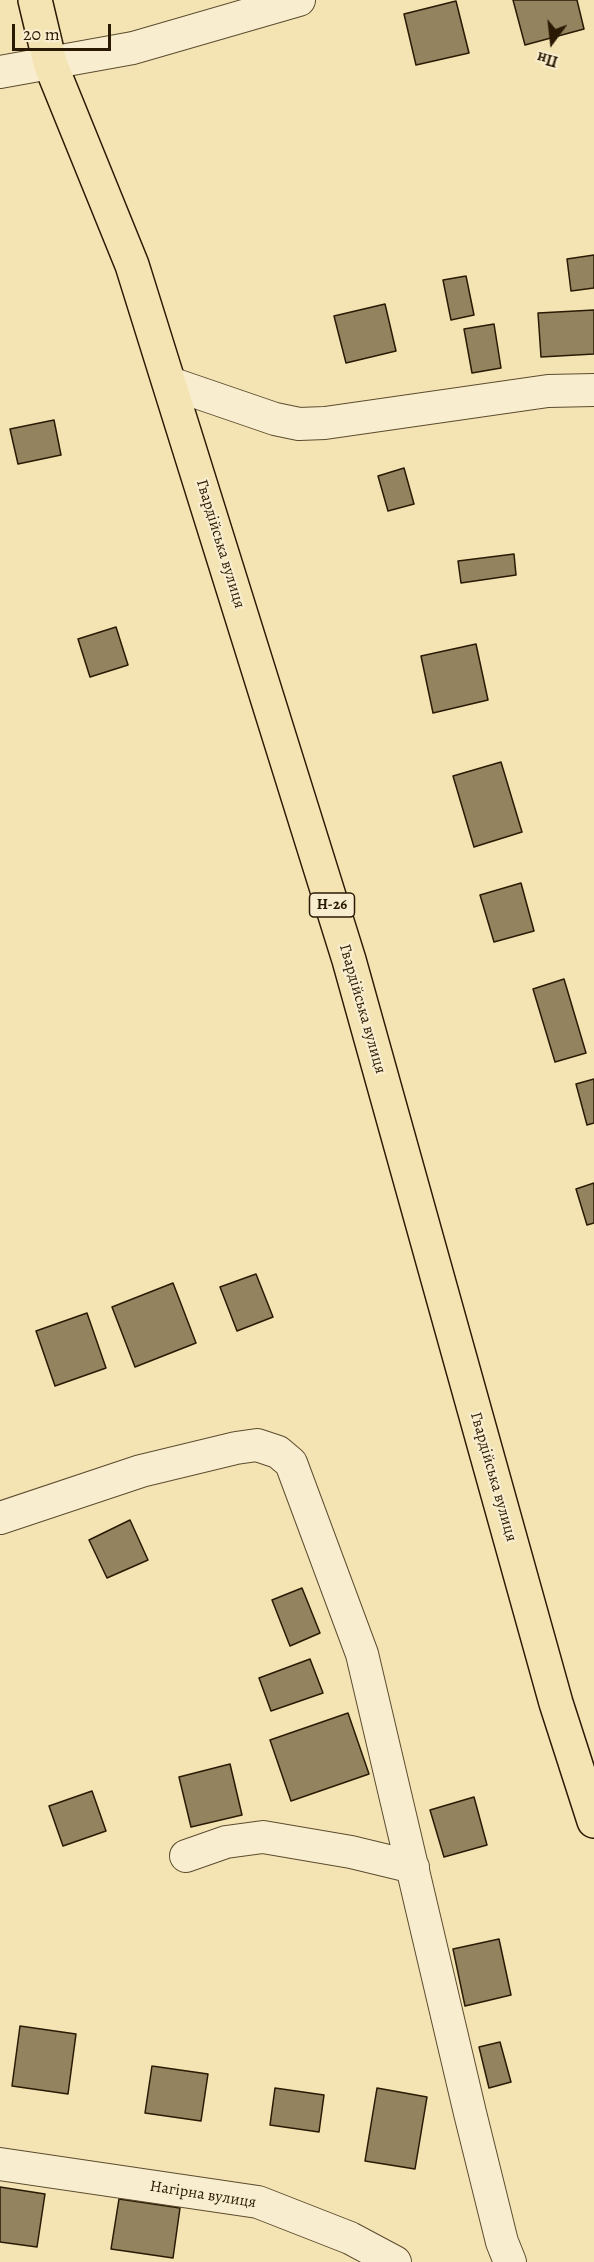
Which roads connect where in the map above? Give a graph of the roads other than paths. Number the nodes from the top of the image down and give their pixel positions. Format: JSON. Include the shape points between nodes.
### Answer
{"nodes":[{"id":1,"x":35,"y":0,"type":"edge"},
{"id":2,"x":299,"y":0,"type":"edge"},
{"id":3,"x":249,"y":7,"type":"edge"},
{"id":4,"x":50,"y":63,"type":"junction"},
{"id":5,"x":0,"y":72,"type":"edge"},
{"id":6,"x":170,"y":383,"type":"junction"},
{"id":7,"x":594,"y":390,"type":"edge"},
{"id":8,"x":0,"y":1518,"type":"edge"},
{"id":9,"x":594,"y":1821,"type":"edge"},
{"id":10,"x":186,"y":1856,"type":"dead end"},
{"id":11,"x":413,"y":1867,"type":"junction"},
{"id":12,"x":0,"y":2164,"type":"edge"},
{"id":13,"x":396,"y":2262,"type":"edge"},
{"id":14,"x":510,"y":2262,"type":"edge"}],
"edges":[{"from":1,"to":4,"type":"main road","name":"Гвардійська вулиця","number":"Н-26"},
{"from":2,"to":3,"type":"street"},
{"from":3,"to":4,"type":"street","via":[[133,48]]},
{"from":4,"to":5,"type":"street"},
{"from":4,"to":6,"type":"main road","name":"Гвардійська вулиця","number":"Н-26","via":[[132,265]]},
{"from":6,"to":7,"type":"street","via":[[299,424],[548,391]]},
{"from":6,"to":9,"type":"main road","name":"Гвардійська вулиця","number":"Н-26","via":[[349,960],[556,1703]]},
{"from":8,"to":11,"type":"street","via":[[141,1470],[257,1445],[278,1452],[291,1463],[362,1654]]},
{"from":10,"to":11,"type":"street","via":[[226,1842],[263,1837]]},
{"from":11,"to":14,"type":"street","via":[[470,2113]]},
{"from":12,"to":13,"type":"street","name":"Нагірна вулиця","via":[[258,2202],[350,2238]]}]}
